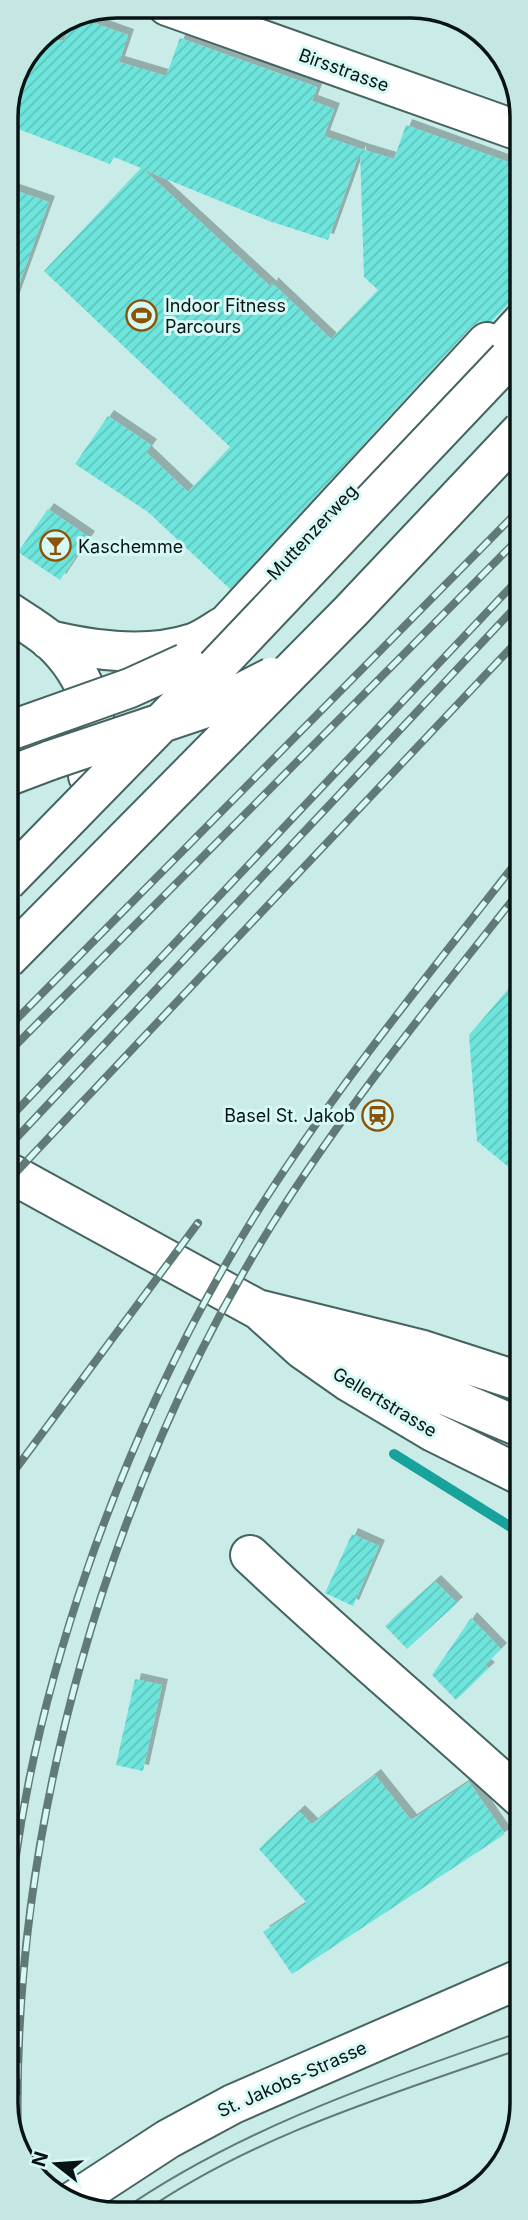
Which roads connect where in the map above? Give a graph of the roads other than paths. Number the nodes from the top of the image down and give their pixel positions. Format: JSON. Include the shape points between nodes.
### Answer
{"nodes":[{"id":1,"x":201,"y":18,"type":"edge"},
{"id":2,"x":510,"y":128,"type":"edge"},
{"id":3,"x":510,"y":317,"type":"edge"},
{"id":4,"x":510,"y":335,"type":"edge"},
{"id":5,"x":510,"y":356,"type":"edge"},
{"id":6,"x":510,"y":443,"type":"edge"},
{"id":7,"x":510,"y":462,"type":"edge"},
{"id":8,"x":18,"y":618,"type":"edge"},
{"id":9,"x":49,"y":640,"type":"junction"},
{"id":10,"x":18,"y":728,"type":"edge"},
{"id":11,"x":18,"y":773,"type":"edge"},
{"id":12,"x":18,"y":860,"type":"edge"},
{"id":13,"x":18,"y":870,"type":"edge"},
{"id":14,"x":18,"y":948,"type":"edge"},
{"id":15,"x":18,"y":1178,"type":"edge"},
{"id":16,"x":259,"y":1310,"type":"junction"},
{"id":17,"x":510,"y":1378,"type":"edge"},
{"id":18,"x":510,"y":1423,"type":"edge"},
{"id":19,"x":510,"y":1470,"type":"edge"},
{"id":20,"x":250,"y":1556,"type":"dead end"},
{"id":21,"x":510,"y":1788,"type":"edge"},
{"id":22,"x":510,"y":1984,"type":"edge"},
{"id":23,"x":81,"y":2196,"type":"edge"}],
"edges":[{"from":1,"to":2,"type":"main road","name":"Birsstrasse"},
{"from":3,"to":9,"type":"main road","name":"Muttenzerweg","via":[[227,624],[194,642],[156,650],[96,650]]},
{"from":4,"to":10,"type":"main road","bridge":true,"via":[[314,550],[218,641],[185,663],[130,688]]},
{"from":5,"to":13,"type":"main road","bridge":true},
{"from":6,"to":14,"type":"main road","bridge":true,"via":[[351,611]]},
{"from":7,"to":11,"type":"main road","bridge":true,"via":[[362,614],[270,679],[220,703]]},
{"from":8,"to":9,"type":"main road"},
{"from":9,"to":12,"type":"main road","via":[[83,685],[96,727],[95,749],[82,792]]},
{"from":15,"to":16,"type":"main road","name":"Gellertstrasse"},
{"from":16,"to":17,"type":"main road","name":"Gellertstrasse","via":[[423,1350]]},
{"from":16,"to":18,"type":"main road","via":[[396,1377]]},
{"from":16,"to":19,"type":"main road","name":"Gellertstrasse","via":[[302,1349],[349,1382],[433,1432]]},
{"from":20,"to":21,"type":"main road"},
{"from":22,"to":23,"type":"main road","name":"St. Jakobs-Strasse","via":[[233,2104],[167,2138]]}]}
